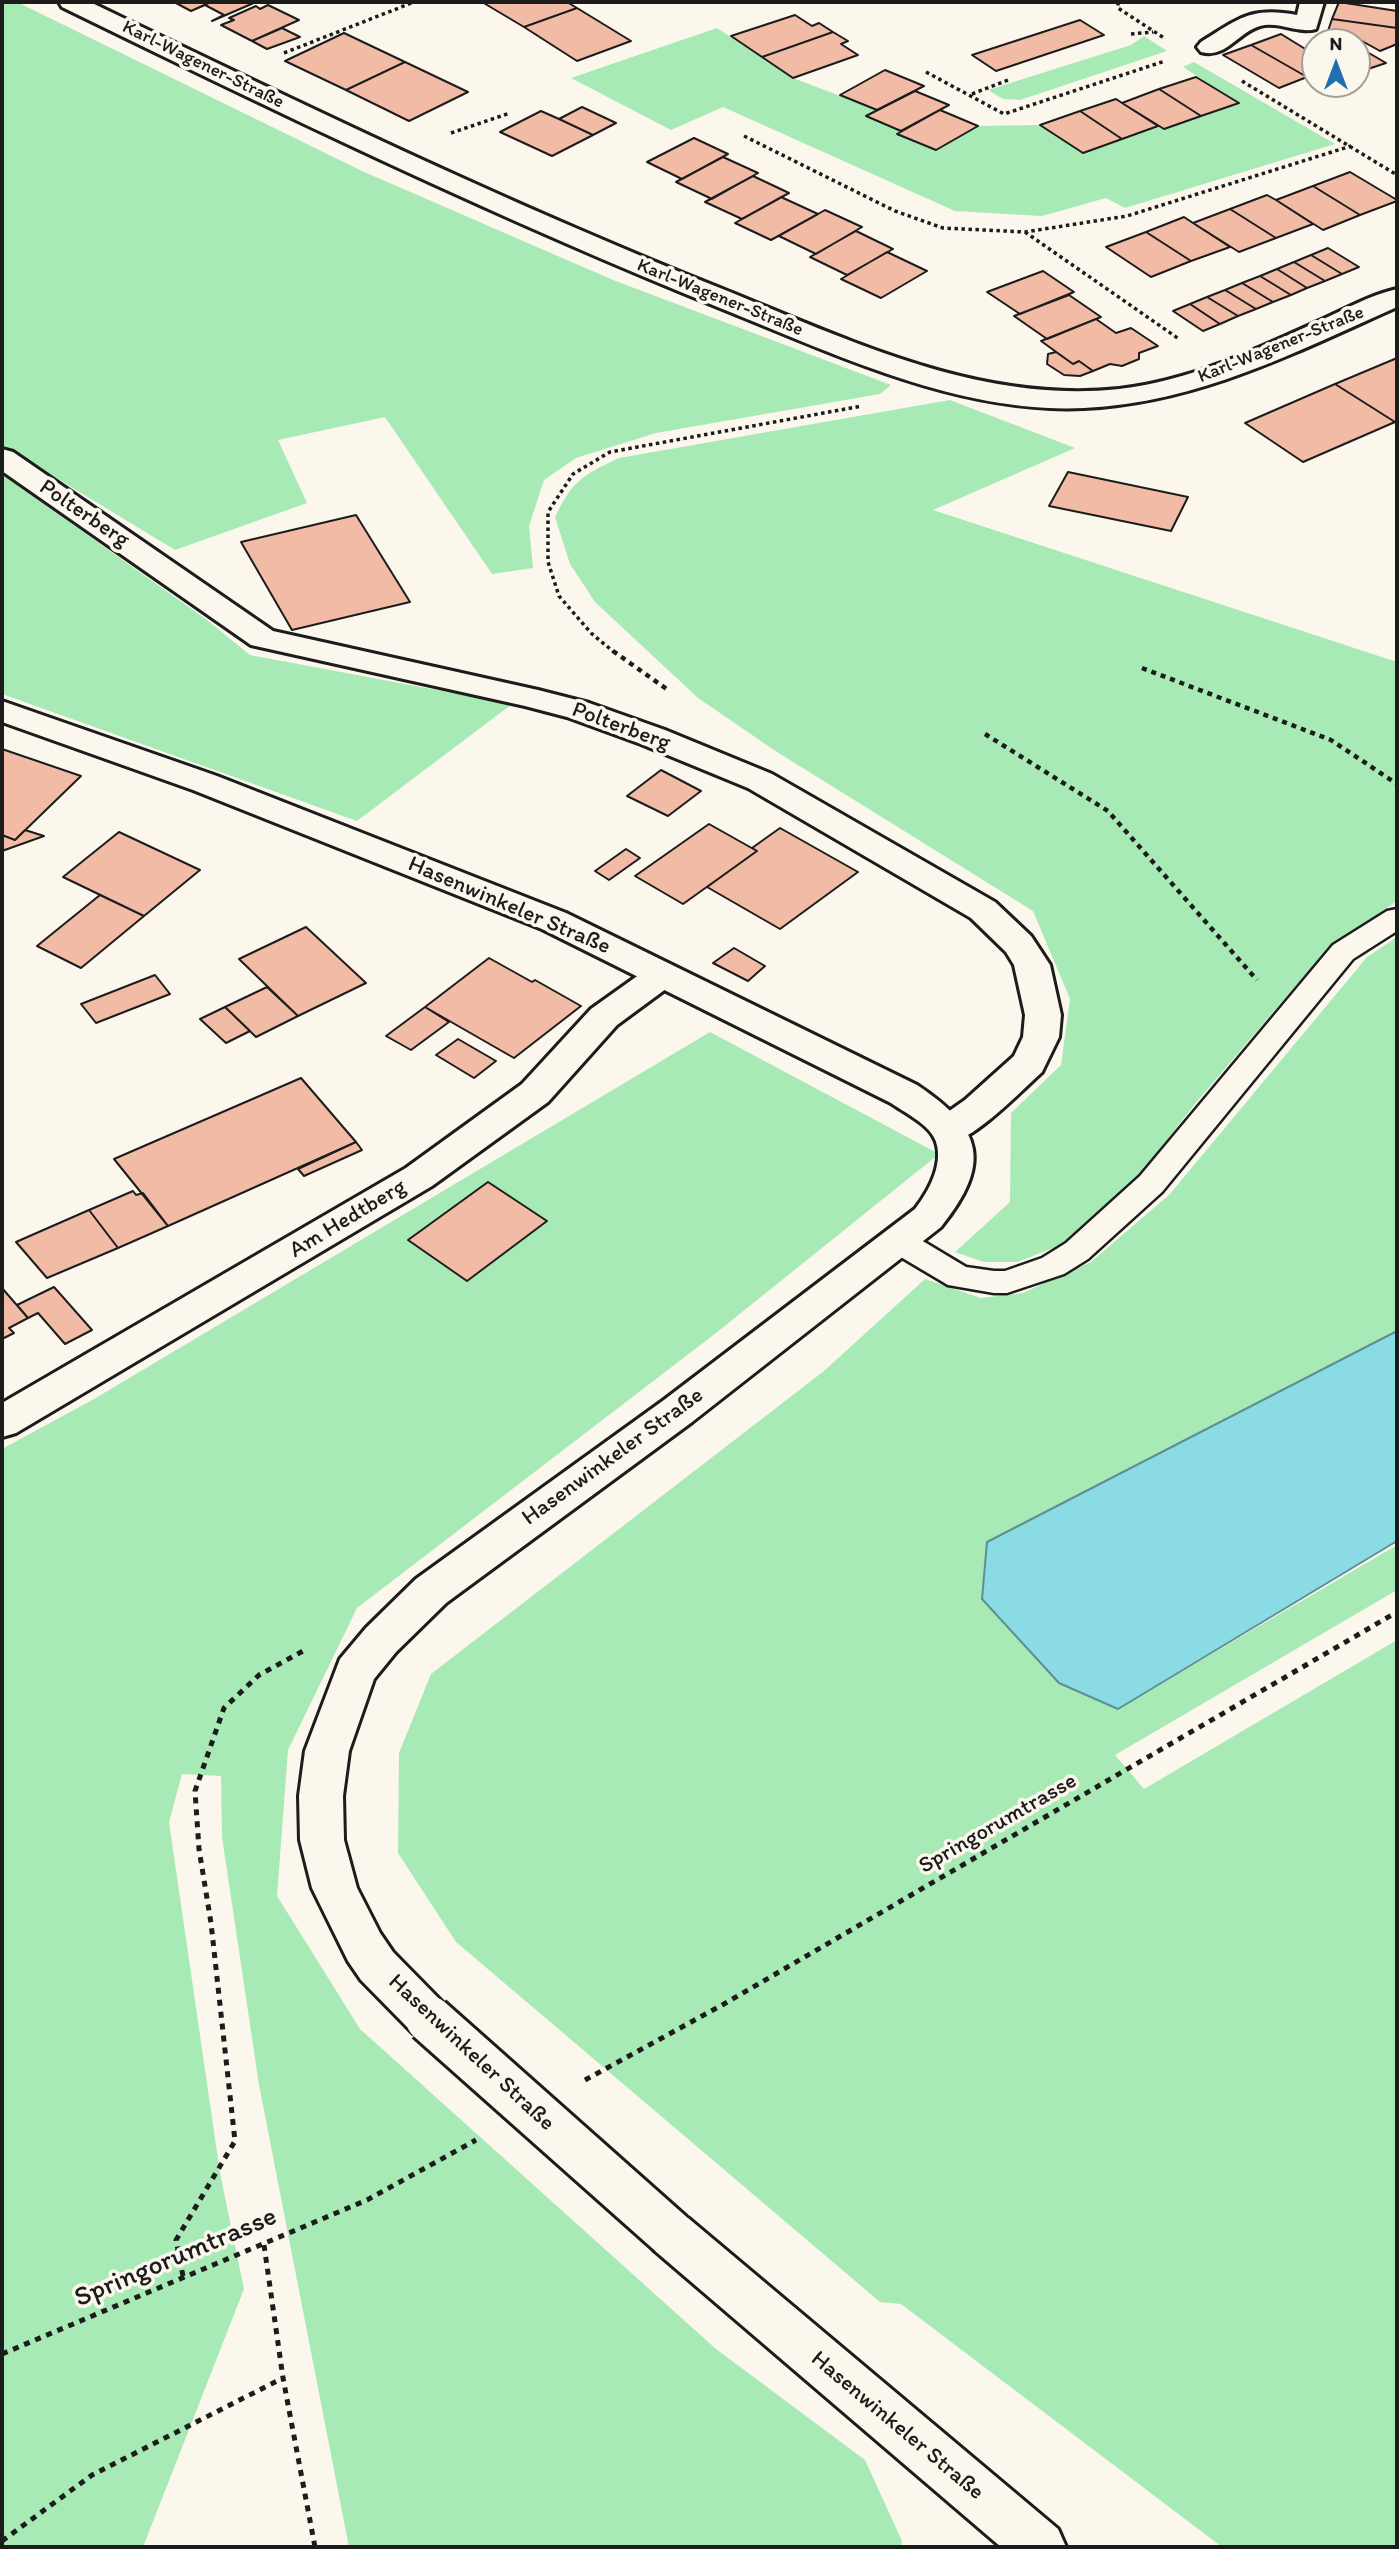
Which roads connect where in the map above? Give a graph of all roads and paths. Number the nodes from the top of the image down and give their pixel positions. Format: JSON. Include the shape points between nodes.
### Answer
{"nodes":[{"id":1,"x":71,"y":2,"type":"edge"},
{"id":2,"x":414,"y":2,"type":"edge"},
{"id":3,"x":1312,"y":2,"type":"edge"},
{"id":4,"x":1153,"y":32,"type":"dead end"},
{"id":5,"x":1131,"y":34,"type":"dead end"},
{"id":6,"x":1210,"y":47,"type":"dead end"},
{"id":7,"x":1155,"y":64,"type":"dead end"},
{"id":8,"x":926,"y":72,"type":"dead end"},
{"id":9,"x":225,"y":76,"type":"junction"},
{"id":10,"x":1011,"y":79,"type":"dead end"},
{"id":11,"x":971,"y":94,"type":"junction"},
{"id":12,"x":1330,"y":132,"type":"dead end"},
{"id":13,"x":744,"y":135,"type":"dead end"},
{"id":14,"x":1351,"y":146,"type":"junction"},
{"id":15,"x":1397,"y":175,"type":"edge"},
{"id":16,"x":1025,"y":232,"type":"junction"},
{"id":17,"x":1397,"y":297,"type":"edge"},
{"id":18,"x":1225,"y":371,"type":"junction"},
{"id":19,"x":917,"y":376,"type":"junction"},
{"id":20,"x":2,"y":458,"type":"edge"},
{"id":21,"x":1142,"y":668,"type":"dead end"},
{"id":22,"x":670,"y":691,"type":"dead end"},
{"id":23,"x":2,"y":711,"type":"edge"},
{"id":24,"x":985,"y":734,"type":"dead end"},
{"id":25,"x":1397,"y":784,"type":"edge"},
{"id":26,"x":1397,"y":918,"type":"edge"},
{"id":27,"x":662,"y":975,"type":"junction"},
{"id":28,"x":1289,"y":1017,"type":"junction"},
{"id":29,"x":948,"y":1130,"type":"junction"},
{"id":30,"x":900,"y":1242,"type":"junction"},
{"id":31,"x":2,"y":1422,"type":"edge"},
{"id":32,"x":1397,"y":1612,"type":"edge"},
{"id":33,"x":381,"y":1640,"type":"junction"},
{"id":34,"x":615,"y":2063,"type":"dead end"},
{"id":35,"x":367,"y":2200,"type":"dead end"},
{"id":36,"x":264,"y":2245,"type":"junction"},
{"id":37,"x":183,"y":2276,"type":"junction"},
{"id":38,"x":2,"y":2354,"type":"edge"},
{"id":39,"x":283,"y":2378,"type":"junction"},
{"id":40,"x":2,"y":2541,"type":"edge"},
{"id":41,"x":315,"y":2547,"type":"edge"},
{"id":42,"x":1040,"y":2547,"type":"edge"}],
"edges":[{"from":1,"to":9,"type":"street","name":"Karl-Wagener-Straße"},
{"from":2,"to":9,"type":"path"},
{"from":3,"to":6,"type":"street","via":[[1307,24],[1258,18]]},
{"from":4,"to":5,"type":"path"},
{"from":7,"to":11,"type":"path","via":[[1004,114]]},
{"from":8,"to":11,"type":"path"},
{"from":9,"to":19,"type":"street","name":"Karl-Wagener-Straße","via":[[535,222]]},
{"from":10,"to":11,"type":"path"},
{"from":12,"to":14,"type":"path"},
{"from":13,"to":16,"type":"path","via":[[895,211],[943,228]]},
{"from":14,"to":15,"type":"path"},
{"from":14,"to":16,"type":"path","via":[[1127,216]]},
{"from":16,"to":18,"type":"path"},
{"from":17,"to":18,"type":"street","name":"Karl-Wagener-Straße"},
{"from":18,"to":19,"type":"street","name":"Karl-Wagener-Straße","via":[[1141,395],[1077,400],[976,390]]},
{"from":19,"to":22,"type":"path","via":[[892,400],[610,452],[573,474],[548,512],[548,562],[559,596],[591,633]]},
{"from":20,"to":29,"type":"street","name":"Polterberg","via":[[262,638],[578,710],[653,737],[760,781],[983,910],[1013,938],[1032,965],[1043,1015],[1041,1037],[1029,1063]]},
{"from":21,"to":25,"type":"path","via":[[1331,740]]},
{"from":23,"to":27,"type":"street","name":"Hasenwinkeler Straße","via":[[205,783],[506,901]]},
{"from":24,"to":28,"type":"path","via":[[1108,811]]},
{"from":26,"to":28,"type":"lane","via":[[1343,952]]},
{"from":27,"to":29,"type":"street","name":"Hasenwinkeler Straße","via":[[904,1094]]},
{"from":27,"to":31,"type":"street","name":"Am Hedtberg","via":[[604,1017],[535,1093],[419,1177]]},
{"from":28,"to":30,"type":"lane","via":[[1151,1184],[1077,1251],[1053,1266],[1007,1282],[980,1282],[959,1277]]},
{"from":29,"to":30,"type":"street","name":"Hasenwinkeler Straße","via":[[954,1157],[948,1189],[928,1218]]},
{"from":30,"to":33,"type":"street","name":"Hasenwinkeler Straße","via":[[431,1591]]},
{"from":32,"to":34,"type":"path","name":"Springorumtrasse"},
{"from":33,"to":37,"type":"path","via":[[300,1651],[260,1675],[225,1708],[195,1791],[236,2141],[176,2239]]},
{"from":33,"to":42,"type":"street","name":"Hasenwinkeler Straße","bridge":true,"via":[[355,1671],[327,1751],[321,1796],[322,1840],[335,1888],[363,1947],[429,2019],[671,2234]]},
{"from":35,"to":36,"type":"path","name":"Springorumtrasse"},
{"from":36,"to":37,"type":"path","name":"Springorumtrasse"},
{"from":36,"to":39,"type":"path"},
{"from":37,"to":38,"type":"path","name":"Springorumtrasse"},
{"from":39,"to":40,"type":"path","via":[[92,2475]]},
{"from":39,"to":41,"type":"path"}]}
